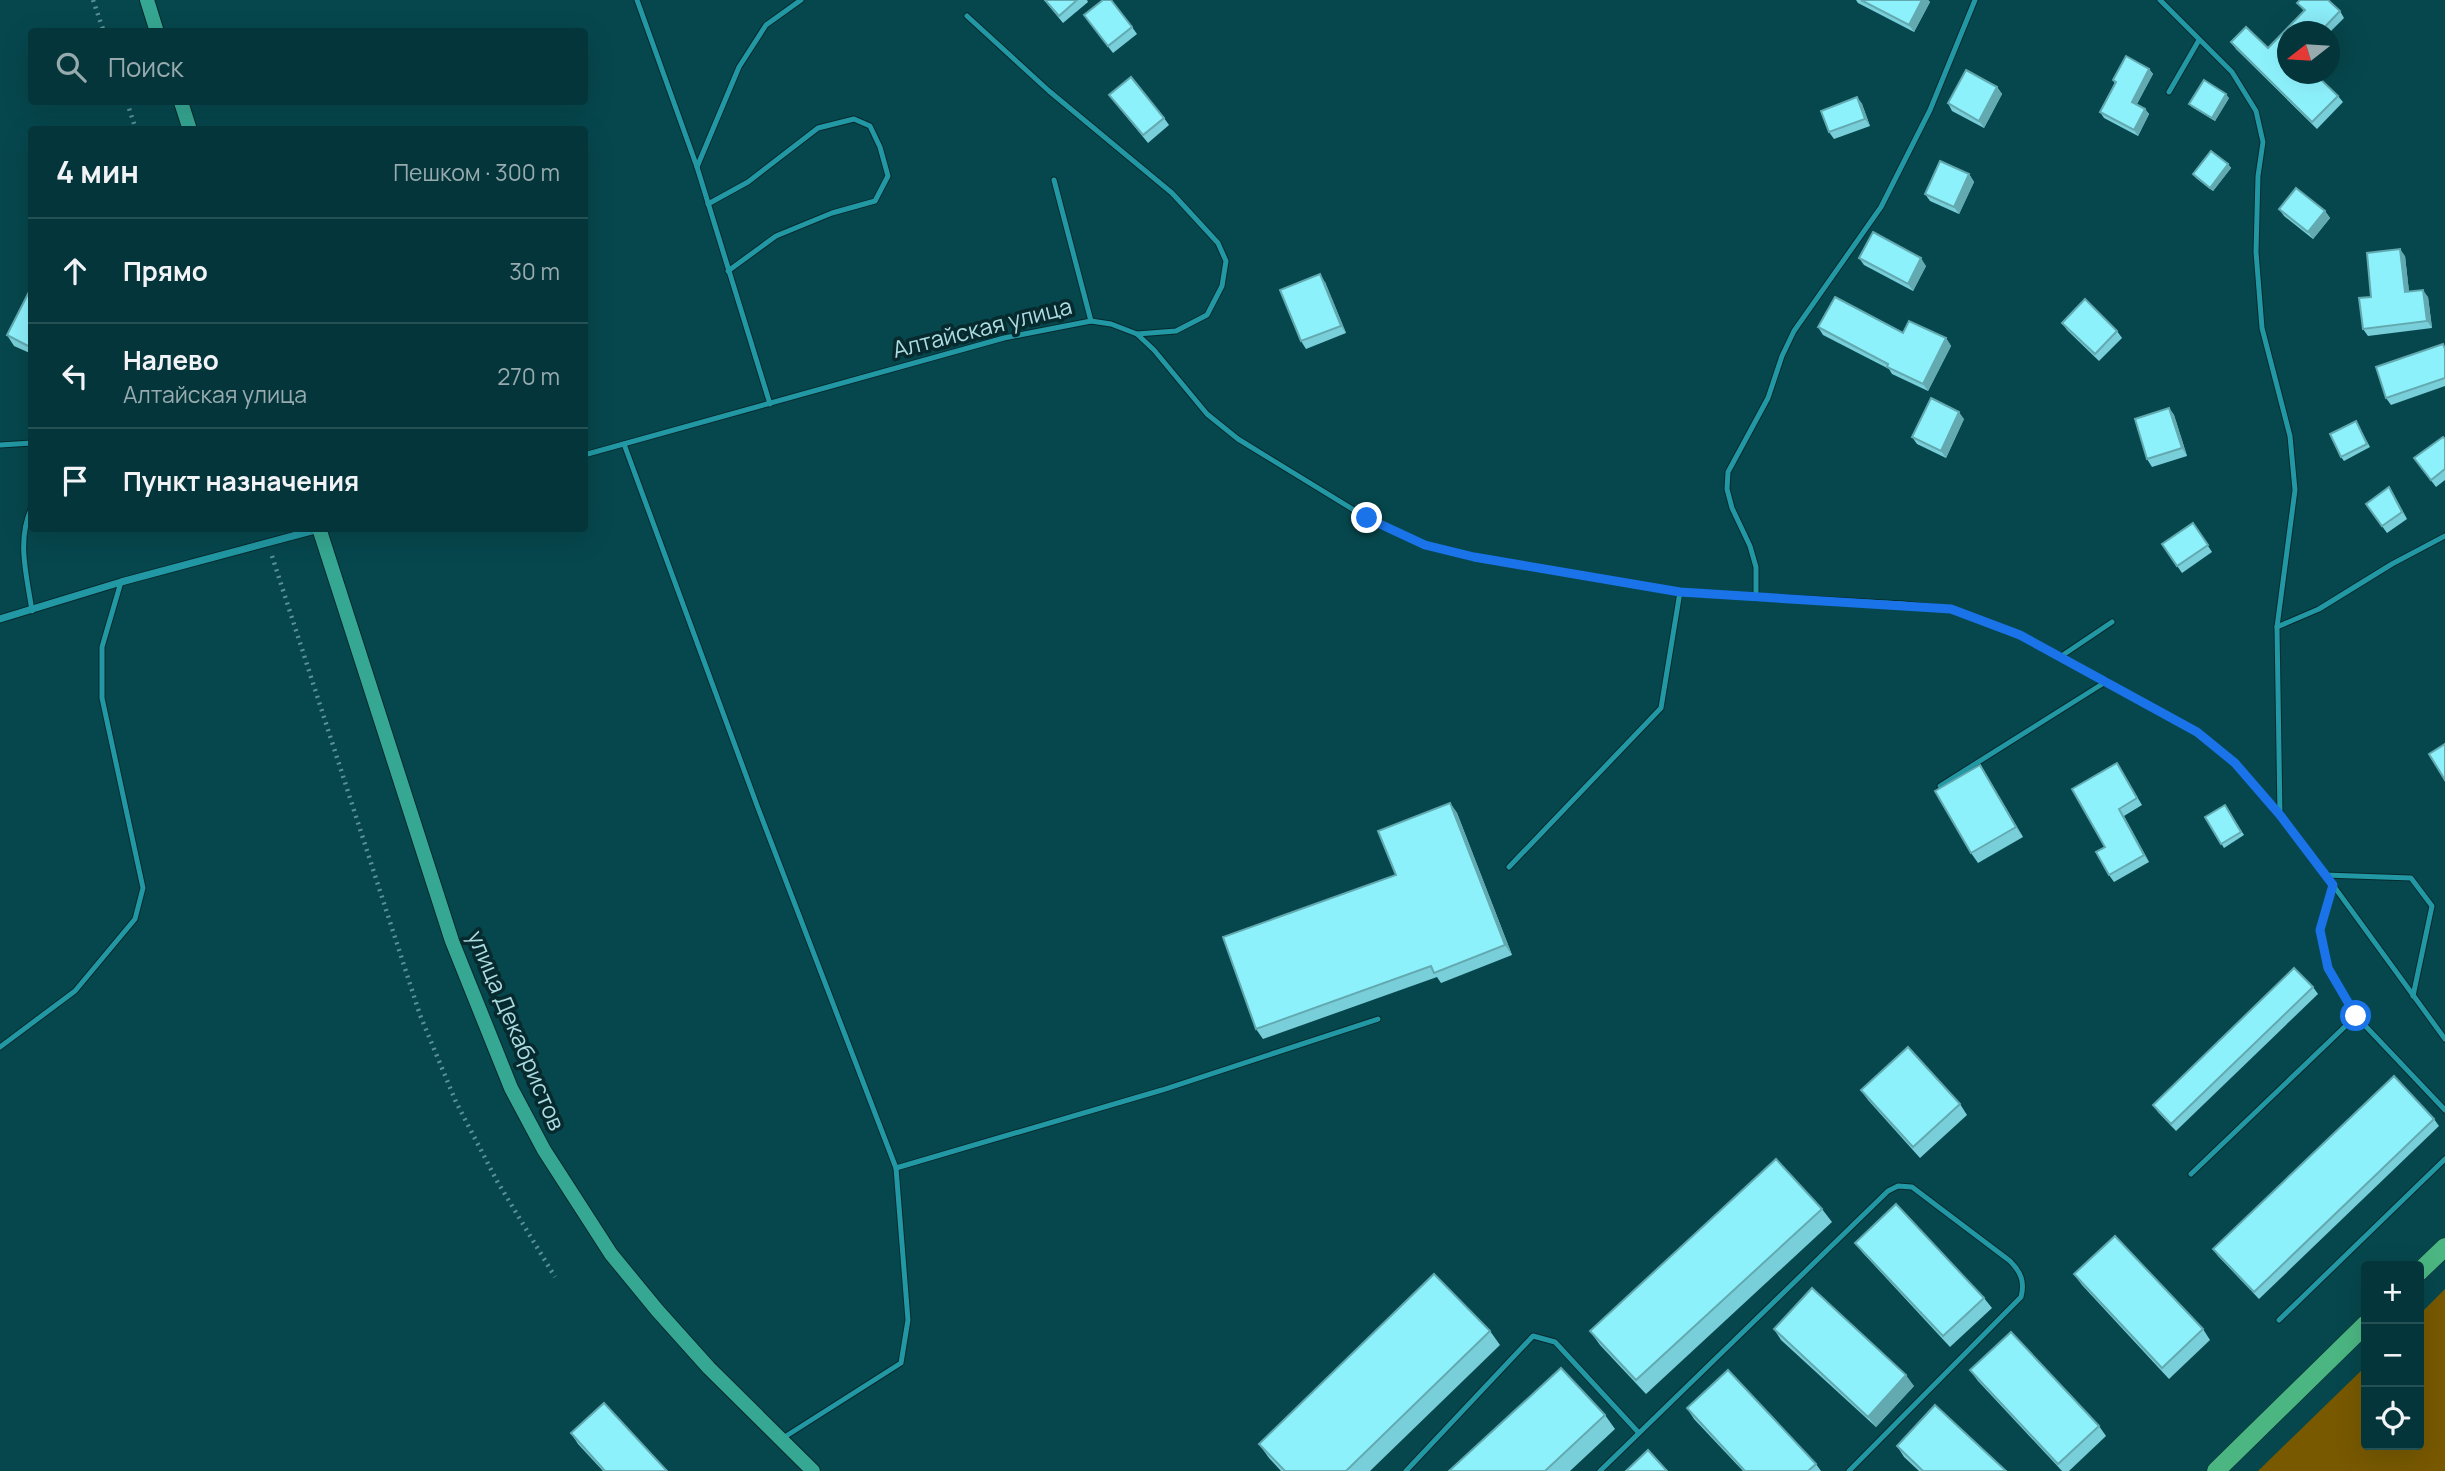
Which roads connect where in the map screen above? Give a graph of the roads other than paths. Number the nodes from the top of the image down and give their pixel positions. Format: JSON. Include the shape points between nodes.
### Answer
{"nodes":[{"id":1,"x":147,"y":0,"type":"edge"},
{"id":2,"x":637,"y":0,"type":"edge"},
{"id":3,"x":801,"y":0,"type":"edge"},
{"id":4,"x":1975,"y":0,"type":"edge"},
{"id":5,"x":2160,"y":0,"type":"edge"},
{"id":6,"x":967,"y":16,"type":"dead end"},
{"id":7,"x":156,"y":28,"type":"edge"},
{"id":8,"x":2199,"y":40,"type":"junction"},
{"id":9,"x":2169,"y":92,"type":"dead end"},
{"id":10,"x":181,"y":105,"type":"edge"},
{"id":11,"x":189,"y":126,"type":"edge"},
{"id":12,"x":697,"y":167,"type":"junction"},
{"id":13,"x":1054,"y":180,"type":"dead end"},
{"id":14,"x":708,"y":204,"type":"junction"},
{"id":15,"x":728,"y":271,"type":"junction"},
{"id":16,"x":1091,"y":321,"type":"junction"},
{"id":17,"x":1136,"y":334,"type":"junction"},
{"id":18,"x":770,"y":404,"type":"junction"},
{"id":19,"x":28,"y":443,"type":"edge"},
{"id":20,"x":624,"y":444,"type":"junction"},
{"id":21,"x":0,"y":445,"type":"edge"},
{"id":22,"x":588,"y":454,"type":"edge"},
{"id":23,"x":28,"y":514,"type":"edge"},
{"id":24,"x":308,"y":532,"type":"edge"},
{"id":25,"x":320,"y":532,"type":"edge"},
{"id":26,"x":2445,"y":536,"type":"edge"},
{"id":27,"x":121,"y":582,"type":"junction"},
{"id":28,"x":1680,"y":592,"type":"junction"},
{"id":29,"x":1756,"y":598,"type":"junction"},
{"id":30,"x":32,"y":611,"type":"junction"},
{"id":31,"x":0,"y":619,"type":"edge"},
{"id":32,"x":2112,"y":622,"type":"dead end"},
{"id":33,"x":2277,"y":628,"type":"junction"},
{"id":34,"x":2060,"y":657,"type":"junction"},
{"id":35,"x":2106,"y":681,"type":"junction"},
{"id":36,"x":1940,"y":786,"type":"edge"},
{"id":37,"x":2280,"y":815,"type":"junction"},
{"id":38,"x":1509,"y":867,"type":"dead end"},
{"id":39,"x":2325,"y":875,"type":"junction"},
{"id":40,"x":2333,"y":885,"type":"junction"},
{"id":41,"x":2413,"y":996,"type":"junction"},
{"id":42,"x":2356,"y":1016,"type":"junction"},
{"id":43,"x":1378,"y":1019,"type":"dead end"},
{"id":44,"x":2445,"y":1039,"type":"edge"},
{"id":45,"x":0,"y":1047,"type":"edge"},
{"id":46,"x":2445,"y":1110,"type":"edge"},
{"id":47,"x":2445,"y":1159,"type":"edge"},
{"id":48,"x":895,"y":1168,"type":"junction"},
{"id":49,"x":2191,"y":1174,"type":"dead end"},
{"id":50,"x":2445,"y":1247,"type":"edge"},
{"id":51,"x":2424,"y":1267,"type":"edge"},
{"id":52,"x":2279,"y":1320,"type":"dead end"},
{"id":53,"x":2361,"y":1329,"type":"edge"},
{"id":54,"x":1639,"y":1433,"type":"junction"},
{"id":55,"x":781,"y":1439,"type":"junction"},
{"id":56,"x":813,"y":1471,"type":"edge"},
{"id":57,"x":1406,"y":1471,"type":"edge"},
{"id":58,"x":1600,"y":1471,"type":"edge"},
{"id":59,"x":1849,"y":1471,"type":"edge"},
{"id":60,"x":2216,"y":1471,"type":"edge"}],
"edges":[{"from":1,"to":7,"type":"main road"},
{"from":2,"to":12,"type":"lane"},
{"from":3,"to":12,"type":"lane","via":[[766,25],[739,67]]},
{"from":4,"to":29,"type":"lane","via":[[1930,110],[1881,206],[1794,331],[1768,398],[1728,472],[1732,508],[1756,567]]},
{"from":5,"to":8,"type":"lane"},
{"from":6,"to":17,"type":"lane","via":[[1172,193],[1218,243],[1226,261],[1222,286],[1207,315],[1176,331]]},
{"from":8,"to":9,"type":"lane"},
{"from":8,"to":33,"type":"lane","via":[[2232,72],[2256,111],[2263,142],[2256,253],[2262,328],[2290,436],[2295,490]]},
{"from":10,"to":11,"type":"main road"},
{"from":12,"to":14,"type":"lane"},
{"from":13,"to":16,"type":"lane"},
{"from":14,"to":15,"type":"lane"},
{"from":14,"to":15,"type":"lane","via":[[748,182],[818,128],[854,119],[870,126],[888,176],[874,201],[776,236]]},
{"from":15,"to":18,"type":"lane"},
{"from":16,"to":17,"type":"lane","name":"Алтайская улица"},
{"from":16,"to":18,"type":"lane","name":"Алтайская улица","via":[[1003,338]]},
{"from":17,"to":28,"type":"lane","name":"Алтайская улица","via":[[1207,414],[1238,439],[1367,518],[1425,545],[1474,557]]},
{"from":18,"to":20,"type":"lane","name":"Алтайская улица"},
{"from":19,"to":21,"type":"lane"},
{"from":20,"to":22,"type":"lane","name":"Алтайская улица"},
{"from":20,"to":48,"type":"lane"},
{"from":23,"to":30,"type":"lane","via":[[22,544]]},
{"from":24,"to":27,"type":"street"},
{"from":25,"to":55,"type":"main road","name":"улица Декабристов","via":[[452,941],[511,1088],[544,1150],[611,1254],[709,1368]]},
{"from":26,"to":33,"type":"lane","via":[[2319,609]]},
{"from":27,"to":30,"type":"street"},
{"from":27,"to":45,"type":"lane","via":[[102,647],[102,698],[142,888],[135,919],[75,991]]},
{"from":28,"to":29,"type":"lane","name":"Алтайская улица"},
{"from":28,"to":38,"type":"lane","via":[[1661,708]]},
{"from":29,"to":34,"type":"lane","name":"Алтайская улица","via":[[1951,609],[2020,635]]},
{"from":30,"to":31,"type":"street"},
{"from":32,"to":34,"type":"lane"},
{"from":33,"to":37,"type":"lane"},
{"from":34,"to":35,"type":"lane","name":"Алтайская улица"},
{"from":35,"to":36,"type":"lane"},
{"from":35,"to":37,"type":"lane","name":"Алтайская улица","via":[[2197,732],[2235,763]]},
{"from":37,"to":39,"type":"lane","name":"Алтайская улица"},
{"from":39,"to":40,"type":"lane","name":"Алтайская улица"},
{"from":39,"to":41,"type":"lane","via":[[2411,878],[2432,905]]},
{"from":40,"to":41,"type":"lane","name":"Алтайская улица"},
{"from":40,"to":42,"type":"lane","via":[[2320,930],[2328,968]]},
{"from":41,"to":44,"type":"lane","name":"Алтайская улица"},
{"from":42,"to":46,"type":"lane"},
{"from":42,"to":49,"type":"lane"},
{"from":43,"to":48,"type":"lane","via":[[1162,1090]]},
{"from":47,"to":52,"type":"lane"},
{"from":48,"to":55,"type":"lane","via":[[908,1320],[901,1363]]},
{"from":50,"to":51,"type":"main road"},
{"from":53,"to":60,"type":"main road"},
{"from":54,"to":57,"type":"lane","via":[[1555,1342],[1534,1336]]},
{"from":54,"to":58,"type":"lane"},
{"from":54,"to":59,"type":"lane","via":[[1888,1191],[1912,1187],[2010,1261],[2024,1286],[2021,1297]]},
{"from":55,"to":56,"type":"main road","name":"улица Декабристов"}]}
